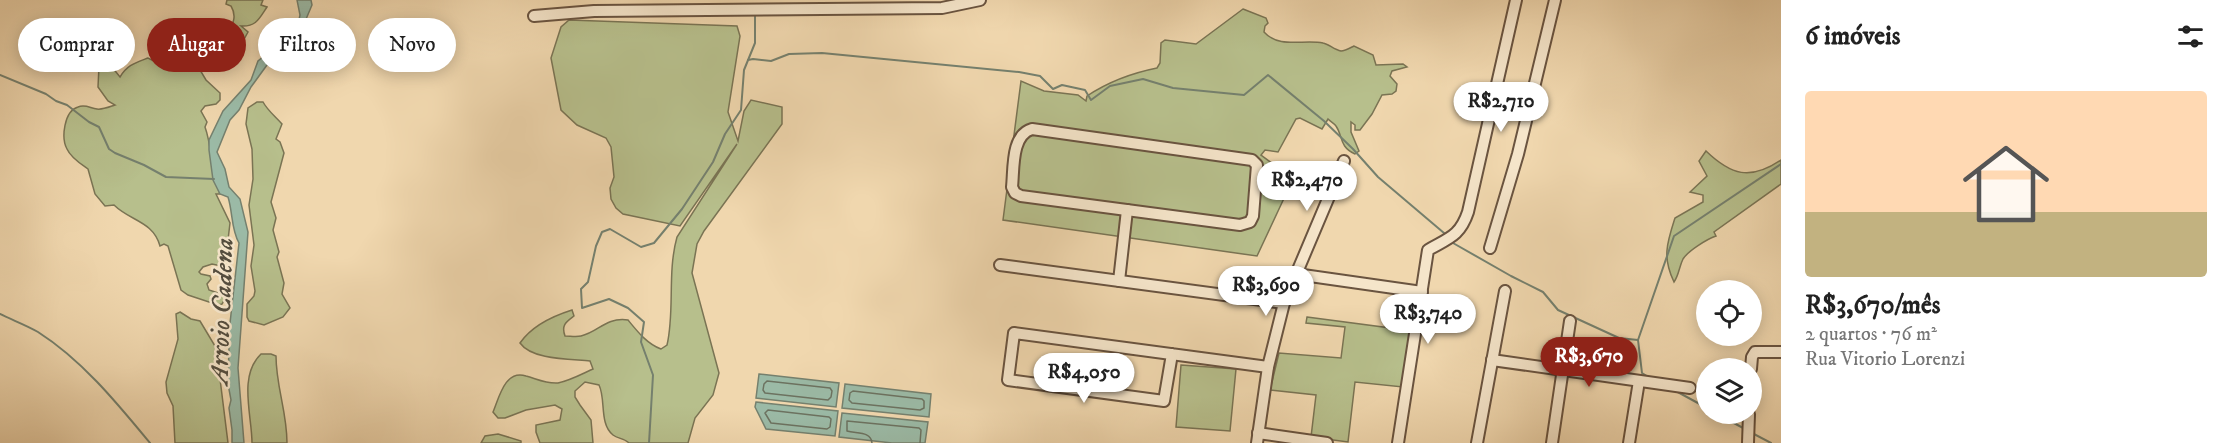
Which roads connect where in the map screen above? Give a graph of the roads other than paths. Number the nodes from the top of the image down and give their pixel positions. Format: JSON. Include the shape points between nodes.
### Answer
{"nodes":[{"id":1,"x":980,"y":0,"type":"edge"},
{"id":2,"x":1516,"y":0,"type":"edge"},
{"id":3,"x":1555,"y":0,"type":"edge"},
{"id":4,"x":534,"y":16,"type":"dead end"},
{"id":5,"x":1344,"y":161,"type":"dead end"},
{"id":6,"x":1127,"y":210,"type":"junction"},
{"id":7,"x":1490,"y":248,"type":"dead end"},
{"id":8,"x":1000,"y":265,"type":"dead end"},
{"id":9,"x":1296,"y":274,"type":"junction"},
{"id":10,"x":1119,"y":281,"type":"junction"},
{"id":11,"x":1505,"y":291,"type":"dead end"},
{"id":12,"x":1422,"y":292,"type":"junction"},
{"id":13,"x":1284,"y":303,"type":"junction"},
{"id":14,"x":1570,"y":321,"type":"dead end"},
{"id":15,"x":1781,"y":352,"type":"edge"},
{"id":16,"x":1172,"y":354,"type":"junction"},
{"id":17,"x":1752,"y":358,"type":"edge"},
{"id":18,"x":1492,"y":360,"type":"junction"},
{"id":19,"x":1268,"y":367,"type":"junction"},
{"id":20,"x":1563,"y":370,"type":"junction"},
{"id":21,"x":1639,"y":381,"type":"junction"},
{"id":22,"x":1690,"y":388,"type":"dead end"},
{"id":23,"x":1749,"y":424,"type":"edge"},
{"id":24,"x":1257,"y":438,"type":"edge"},
{"id":25,"x":1327,"y":443,"type":"edge"},
{"id":26,"x":1398,"y":443,"type":"edge"},
{"id":27,"x":1477,"y":443,"type":"edge"},
{"id":28,"x":1552,"y":443,"type":"edge"},
{"id":29,"x":1629,"y":443,"type":"edge"},
{"id":30,"x":1748,"y":443,"type":"edge"}],
"edges":[{"from":1,"to":4,"type":"street","via":[[942,8],[594,11]]},
{"from":2,"to":12,"type":"street","via":[[1468,212],[1463,226],[1428,250]]},
{"from":3,"to":7,"type":"street","via":[[1518,154]]},
{"from":5,"to":9,"type":"street"},
{"from":6,"to":6,"type":"street","via":[[1240,225],[1250,222],[1257,165],[1246,158],[1032,129],[1024,131],[1018,139],[1014,193]]},
{"from":6,"to":10,"type":"street"},
{"from":8,"to":10,"type":"street"},
{"from":9,"to":12,"type":"street"},
{"from":9,"to":13,"type":"street"},
{"from":10,"to":13,"type":"street"},
{"from":11,"to":18,"type":"street"},
{"from":12,"to":26,"type":"street"},
{"from":13,"to":19,"type":"street"},
{"from":14,"to":20,"type":"street"},
{"from":15,"to":17,"type":"street","via":[[1755,352]]},
{"from":16,"to":16,"type":"street","via":[[1014,333],[1008,380],[1164,401]]},
{"from":16,"to":19,"type":"street"},
{"from":18,"to":20,"type":"street"},
{"from":18,"to":27,"type":"street"},
{"from":19,"to":24,"type":"street"},
{"from":20,"to":21,"type":"street"},
{"from":20,"to":28,"type":"street"},
{"from":21,"to":22,"type":"street"},
{"from":21,"to":29,"type":"street"},
{"from":23,"to":30,"type":"street"},
{"from":24,"to":25,"type":"street"}]}
